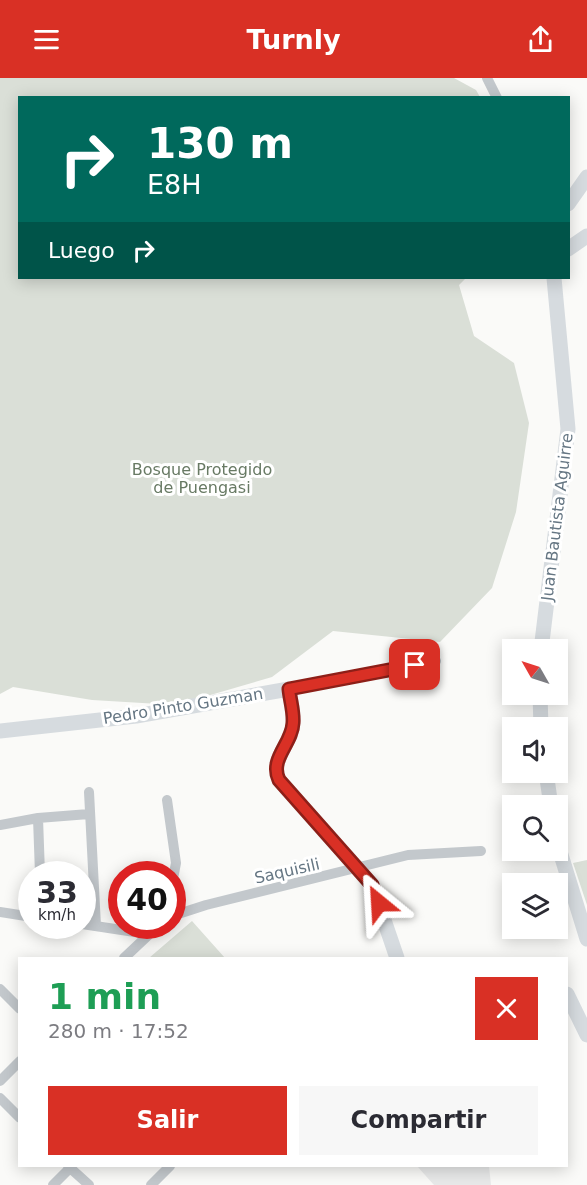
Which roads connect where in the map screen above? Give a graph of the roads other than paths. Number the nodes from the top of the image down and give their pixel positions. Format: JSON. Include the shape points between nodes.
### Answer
{"nodes":[{"id":1,"x":487,"y":78,"type":"edge"},
{"id":2,"x":496,"y":96,"type":"edge"},
{"id":3,"x":587,"y":177,"type":"edge"},
{"id":4,"x":570,"y":201,"type":"edge"},
{"id":5,"x":587,"y":236,"type":"edge"},
{"id":6,"x":570,"y":248,"type":"edge"},
{"id":7,"x":554,"y":279,"type":"edge"},
{"id":8,"x":542,"y":639,"type":"edge"},
{"id":9,"x":436,"y":661,"type":"dead end"},
{"id":10,"x":289,"y":689,"type":"junction"},
{"id":11,"x":0,"y":731,"type":"edge"},
{"id":12,"x":89,"y":792,"type":"dead end"},
{"id":13,"x":166,"y":800,"type":"dead end"},
{"id":14,"x":89,"y":814,"type":"junction"},
{"id":15,"x":38,"y":818,"type":"junction"},
{"id":16,"x":0,"y":825,"type":"edge"},
{"id":17,"x":481,"y":851,"type":"dead end"},
{"id":18,"x":40,"y":861,"type":"edge"},
{"id":19,"x":92,"y":861,"type":"edge"},
{"id":20,"x":176,"y":861,"type":"edge"},
{"id":21,"x":563,"y":861,"type":"edge"},
{"id":22,"x":358,"y":870,"type":"junction"},
{"id":23,"x":186,"y":911,"type":"edge"},
{"id":24,"x":0,"y":912,"type":"edge"},
{"id":25,"x":18,"y":915,"type":"edge"},
{"id":26,"x":96,"y":926,"type":"edge"},
{"id":27,"x":108,"y":928,"type":"edge"},
{"id":28,"x":143,"y":939,"type":"edge"},
{"id":29,"x":587,"y":939,"type":"edge"},
{"id":30,"x":125,"y":957,"type":"edge"},
{"id":31,"x":398,"y":957,"type":"edge"},
{"id":32,"x":0,"y":989,"type":"edge"},
{"id":33,"x":568,"y":996,"type":"edge"},
{"id":34,"x":9,"y":998,"type":"junction"},
{"id":35,"x":0,"y":1006,"type":"edge"},
{"id":36,"x":18,"y":1007,"type":"edge"},
{"id":37,"x":587,"y":1035,"type":"edge"},
{"id":38,"x":18,"y":1063,"type":"edge"},
{"id":39,"x":0,"y":1081,"type":"edge"},
{"id":40,"x":0,"y":1098,"type":"edge"},
{"id":41,"x":18,"y":1116,"type":"edge"},
{"id":42,"x":69,"y":1167,"type":"edge"},
{"id":43,"x":71,"y":1167,"type":"edge"},
{"id":44,"x":169,"y":1167,"type":"edge"},
{"id":45,"x":53,"y":1185,"type":"edge"},
{"id":46,"x":89,"y":1185,"type":"edge"},
{"id":47,"x":151,"y":1185,"type":"edge"}],
"edges":[{"from":1,"to":2,"type":"street"},
{"from":3,"to":4,"type":"street"},
{"from":5,"to":6,"type":"street"},
{"from":7,"to":8,"type":"street","name":"Juan Bautista Aguirre","via":[[568,429]]},
{"from":9,"to":10,"type":"street","name":"Pedro Pinto Guzman"},
{"from":10,"to":11,"type":"street","name":"Pedro Pinto Guzman","via":[[136,716]]},
{"from":10,"to":22,"type":"street","via":[[293,722],[275,772]]},
{"from":12,"to":14,"type":"street"},
{"from":13,"to":20,"type":"street"},
{"from":14,"to":15,"type":"street"},
{"from":14,"to":19,"type":"street"},
{"from":15,"to":16,"type":"street"},
{"from":15,"to":18,"type":"street"},
{"from":17,"to":22,"type":"street","name":"Saquisili","via":[[408,855]]},
{"from":21,"to":29,"type":"street"},
{"from":22,"to":23,"type":"street","name":"Saquisili"},
{"from":22,"to":31,"type":"street","via":[[372,885]]},
{"from":24,"to":25,"type":"street"},
{"from":26,"to":27,"type":"street"},
{"from":28,"to":30,"type":"street"},
{"from":32,"to":34,"type":"street"},
{"from":33,"to":37,"type":"street"},
{"from":34,"to":35,"type":"street"},
{"from":34,"to":36,"type":"street"},
{"from":38,"to":39,"type":"street"},
{"from":40,"to":41,"type":"street"},
{"from":42,"to":45,"type":"street"},
{"from":43,"to":46,"type":"street"},
{"from":44,"to":47,"type":"street"}]}
